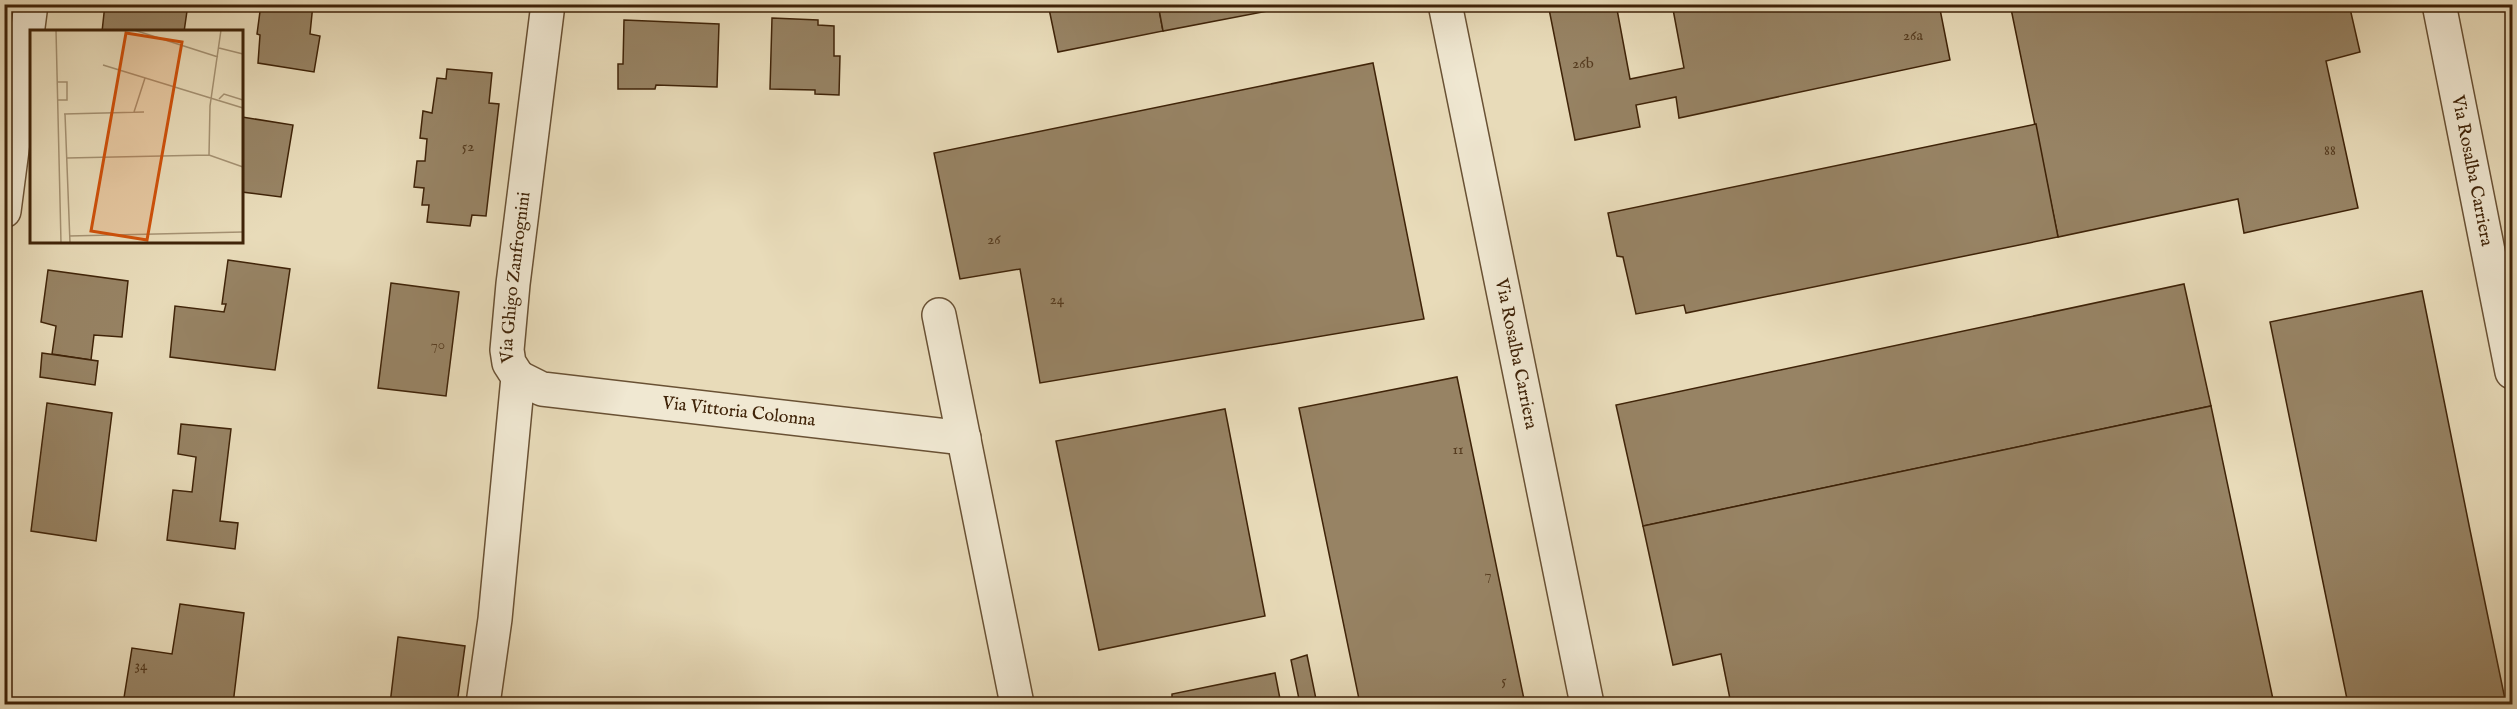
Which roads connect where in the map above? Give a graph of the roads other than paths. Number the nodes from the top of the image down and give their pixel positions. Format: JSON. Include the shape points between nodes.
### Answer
{"nodes":[{"id":1,"x":31,"y":4,"type":"edge"},
{"id":2,"x":548,"y":4,"type":"edge"},
{"id":3,"x":1445,"y":4,"type":"edge"},
{"id":4,"x":2439,"y":4,"type":"edge"},
{"id":5,"x":4,"y":211,"type":"edge"},
{"id":6,"x":939,"y":315,"type":"dead end"},
{"id":7,"x":2512,"y":372,"type":"edge"},
{"id":8,"x":518,"y":377,"type":"junction"},
{"id":9,"x":964,"y":438,"type":"junction"},
{"id":10,"x":483,"y":705,"type":"edge"},
{"id":11,"x":1017,"y":705,"type":"edge"},
{"id":12,"x":1587,"y":705,"type":"edge"}],
"edges":[{"from":1,"to":5,"type":"street"},
{"from":2,"to":8,"type":"street","name":"Via Ghigo Zanfrognini","via":[[507,350],[509,363]]},
{"from":3,"to":12,"type":"street","name":"Via Rosalba Carriera"},
{"from":4,"to":7,"type":"street","name":"Via Rosalba Carriera"},
{"from":6,"to":9,"type":"street"},
{"from":8,"to":9,"type":"street","name":"Via Vittoria Colonna","via":[[542,389]]},
{"from":8,"to":10,"type":"street","name":"Via Ghigo Zanfrognini"},
{"from":9,"to":11,"type":"street"}]}
